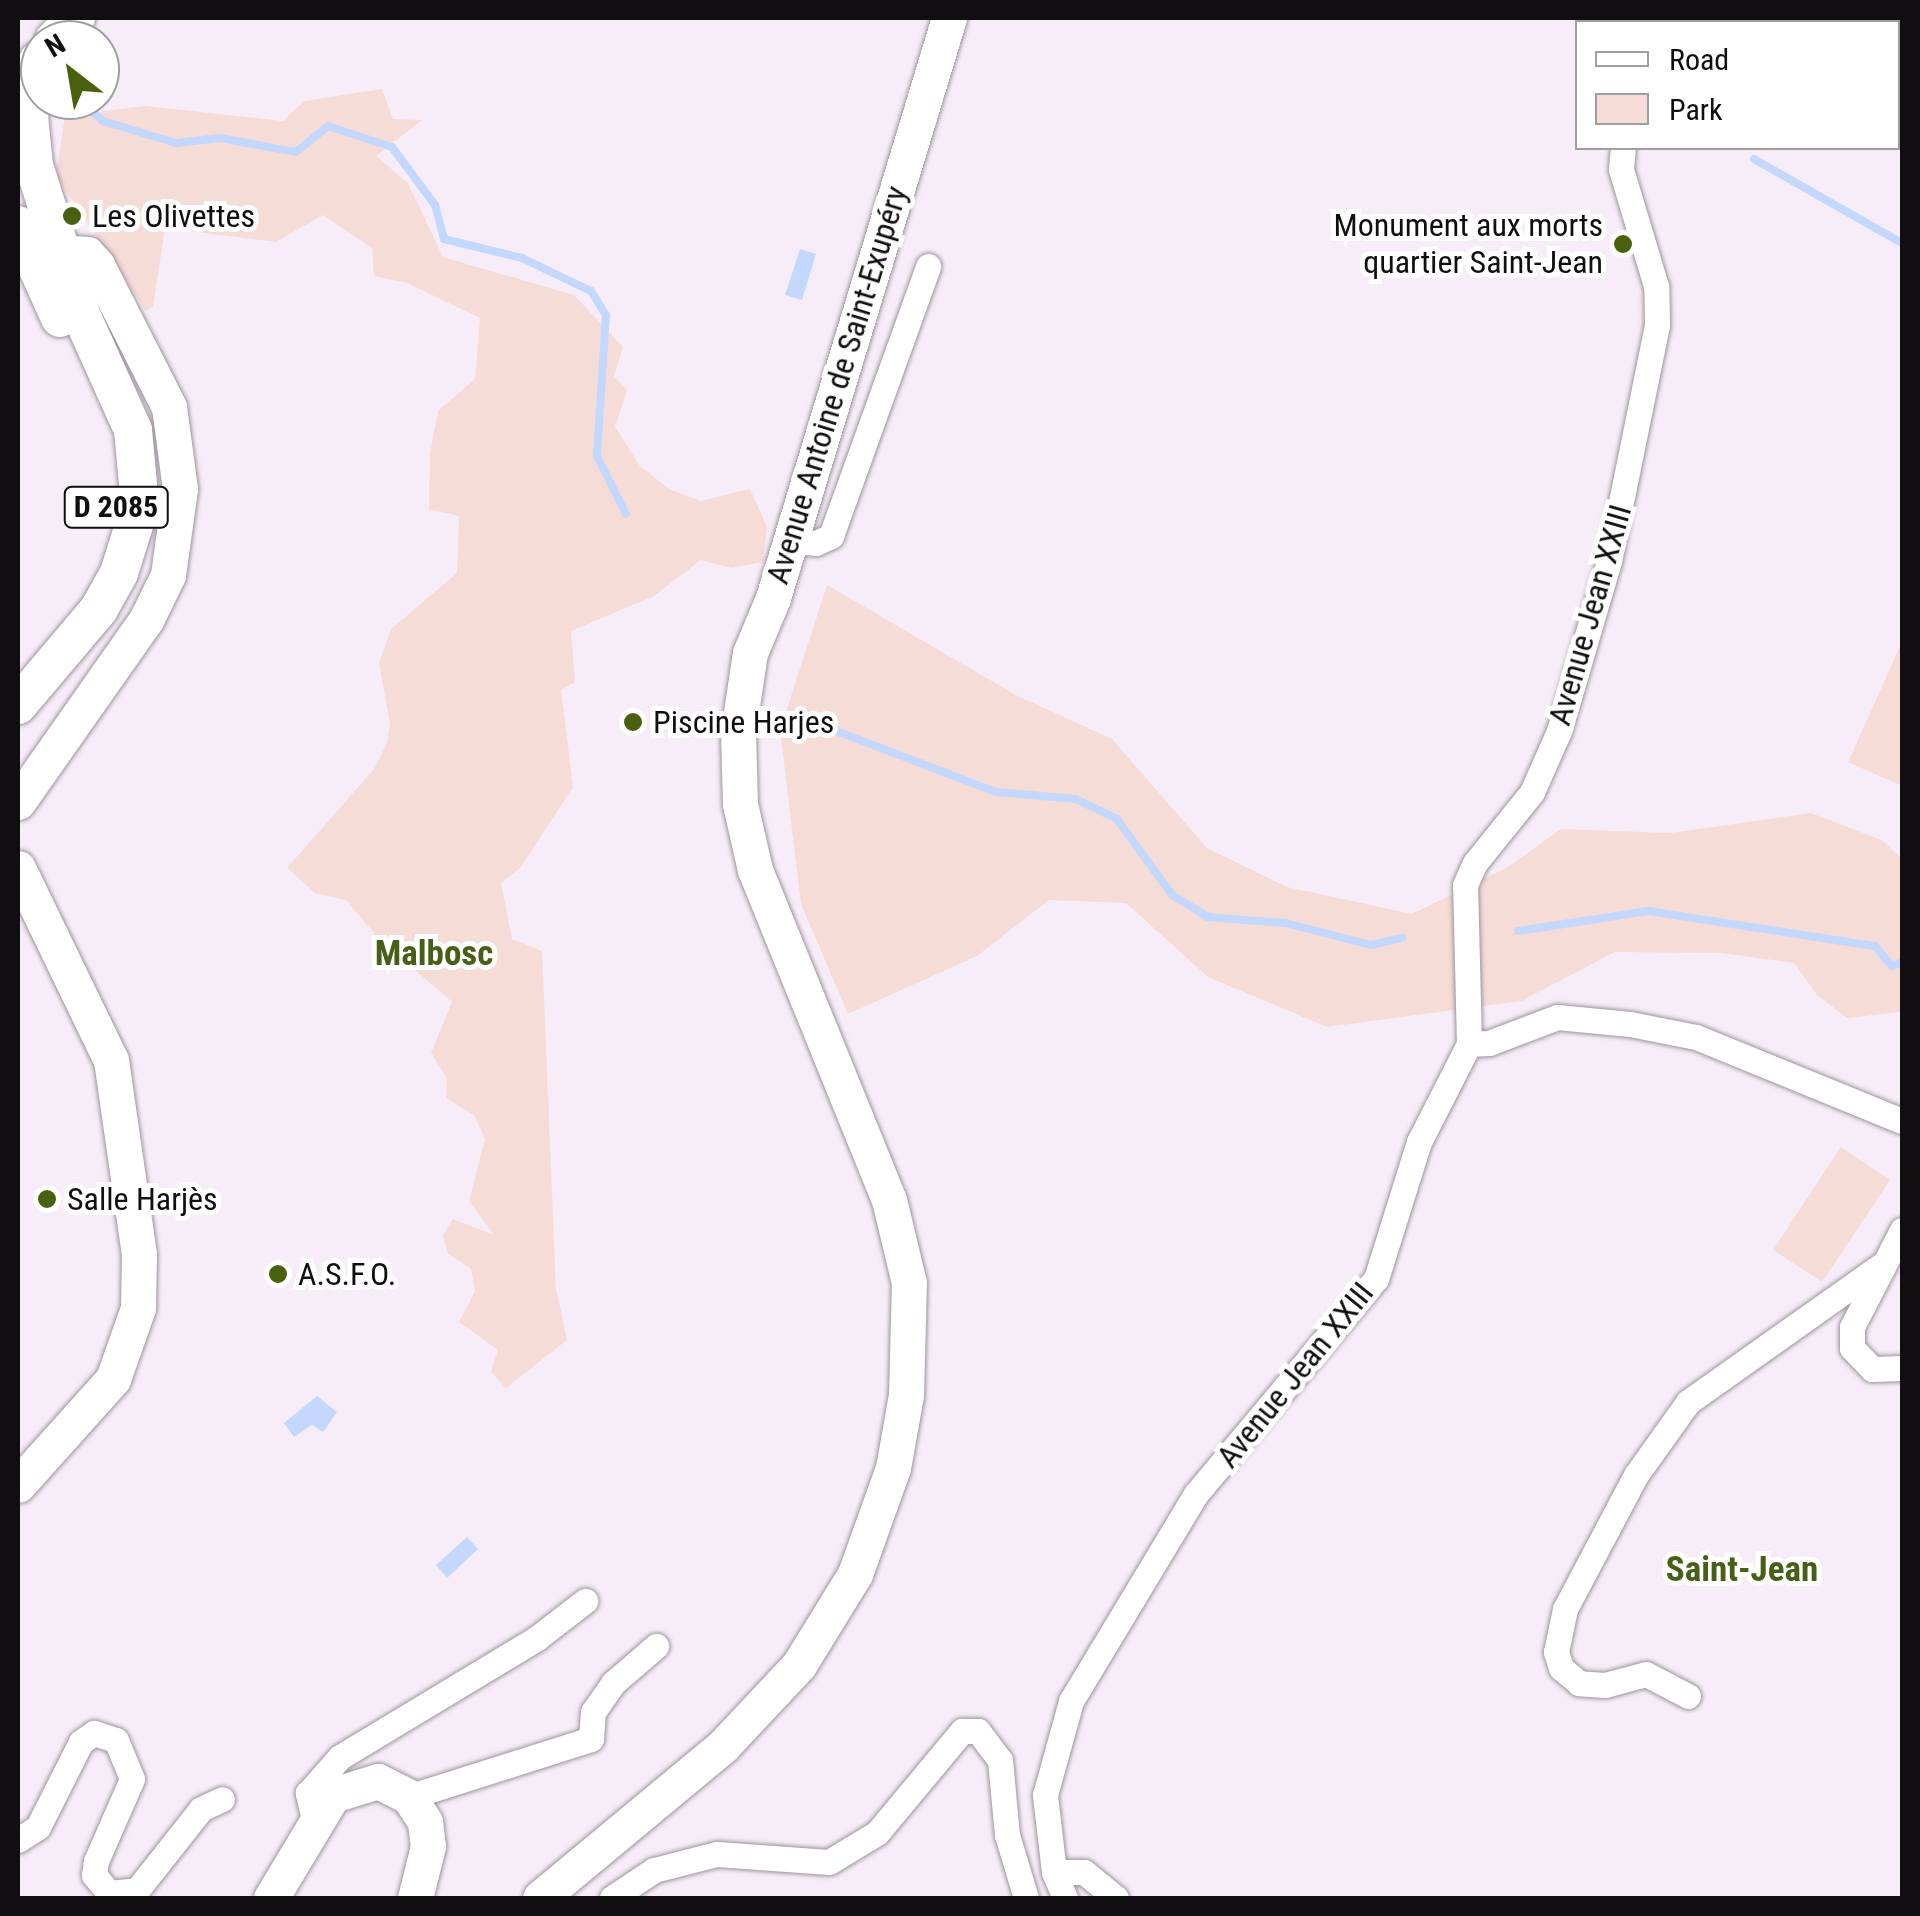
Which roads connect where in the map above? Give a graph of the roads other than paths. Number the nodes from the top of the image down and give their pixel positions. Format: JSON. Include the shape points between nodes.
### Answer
{"nodes":[{"id":1,"x":949,"y":18,"type":"edge"},
{"id":2,"x":32,"y":120,"type":"edge"},
{"id":3,"x":1622,"y":150,"type":"edge"},
{"id":4,"x":18,"y":164,"type":"edge"},
{"id":5,"x":35,"y":243,"type":"edge"},
{"id":6,"x":928,"y":266,"type":"dead end"},
{"id":7,"x":789,"y":541,"type":"junction"},
{"id":8,"x":18,"y":672,"type":"edge"},
{"id":9,"x":18,"y":705,"type":"edge"},
{"id":10,"x":18,"y":802,"type":"edge"},
{"id":11,"x":18,"y":868,"type":"edge"},
{"id":12,"x":1710,"y":1043,"type":"junction"},
{"id":13,"x":1469,"y":1044,"type":"junction"},
{"id":14,"x":1902,"y":1106,"type":"edge"},
{"id":15,"x":1902,"y":1121,"type":"edge"},
{"id":16,"x":1902,"y":1230,"type":"edge"},
{"id":17,"x":1884,"y":1262,"type":"junction"},
{"id":18,"x":1902,"y":1368,"type":"edge"},
{"id":19,"x":18,"y":1485,"type":"edge"},
{"id":20,"x":586,"y":1600,"type":"dead end"},
{"id":21,"x":656,"y":1646,"type":"dead end"},
{"id":22,"x":1688,"y":1696,"type":"dead end"},
{"id":23,"x":222,"y":1798,"type":"dead end"},
{"id":24,"x":414,"y":1802,"type":"junction"},
{"id":25,"x":314,"y":1820,"type":"junction"},
{"id":26,"x":18,"y":1840,"type":"edge"},
{"id":27,"x":1054,"y":1872,"type":"junction"},
{"id":28,"x":271,"y":1898,"type":"edge"},
{"id":29,"x":415,"y":1898,"type":"edge"},
{"id":30,"x":540,"y":1898,"type":"edge"},
{"id":31,"x":612,"y":1898,"type":"edge"},
{"id":32,"x":1026,"y":1898,"type":"edge"},
{"id":33,"x":1065,"y":1898,"type":"edge"},
{"id":34,"x":1116,"y":1898,"type":"edge"}],
"edges":[{"from":1,"to":7,"type":"main road","name":"Avenue Antoine de Saint-Exupéry"},
{"from":2,"to":5,"type":"main road","number":"D 2085"},
{"from":3,"to":13,"type":"street","name":"Avenue Jean XXIII","via":[[1620,169],[1656,286],[1657,325],[1610,561],[1559,731],[1532,792],[1474,863],[1465,886]]},
{"from":4,"to":5,"type":"main road","via":[[39,236]]},
{"from":5,"to":8,"type":"main road","number":"D 2085","via":[[50,296],[118,448],[120,486],[89,586]]},
{"from":5,"to":9,"type":"main road","number":"D 2085","via":[[133,430],[140,506],[119,574],[98,609]]},
{"from":5,"to":10,"type":"main road","via":[[87,254],[97,264],[168,407],[180,490],[168,575],[146,620]]},
{"from":6,"to":7,"type":"street","via":[[832,536],[816,543]]},
{"from":7,"to":30,"type":"main road","name":"Avenue Antoine de Saint-Exupéry","via":[[773,598],[758,736],[770,894],[890,1200],[910,1283],[906,1395],[893,1468],[855,1574],[799,1664],[723,1746]]},
{"from":11,"to":19,"type":"main road","via":[[111,1060],[139,1254],[138,1308],[113,1379]]},
{"from":12,"to":13,"type":"street","via":[[1630,1024],[1556,1017]]},
{"from":12,"to":14,"type":"street","via":[[1750,1045]]},
{"from":12,"to":15,"type":"street"},
{"from":13,"to":27,"type":"street","name":"Avenue Jean XXIII","via":[[1419,1142],[1376,1279],[1196,1494],[1071,1701],[1045,1795]]},
{"from":16,"to":17,"type":"street"},
{"from":17,"to":18,"type":"street","via":[[1852,1327],[1852,1348],[1872,1369]]},
{"from":17,"to":22,"type":"street","via":[[1688,1402],[1636,1475],[1565,1609],[1556,1652],[1579,1684],[1605,1686],[1646,1674]]},
{"from":20,"to":25,"type":"street","via":[[537,1638],[340,1757],[308,1793]]},
{"from":21,"to":24,"type":"street","via":[[614,1682],[593,1712],[591,1738],[424,1792]]},
{"from":23,"to":26,"type":"street","via":[[201,1809],[138,1890],[108,1894],[94,1875],[96,1861],[132,1779],[116,1740],[94,1734],[81,1742],[38,1827]]},
{"from":24,"to":25,"type":"main road","via":[[378,1781],[360,1782],[333,1795]]},
{"from":24,"to":29,"type":"main road","via":[[428,1846]]},
{"from":25,"to":28,"type":"main road"},
{"from":27,"to":33,"type":"street","name":"Avenue Jean XXIII"},
{"from":27,"to":34,"type":"street","via":[[1084,1872]]},
{"from":31,"to":32,"type":"street","via":[[654,1870],[717,1854],[829,1862],[877,1833],[962,1731],[978,1731],[1000,1760],[1008,1835]]}]}
